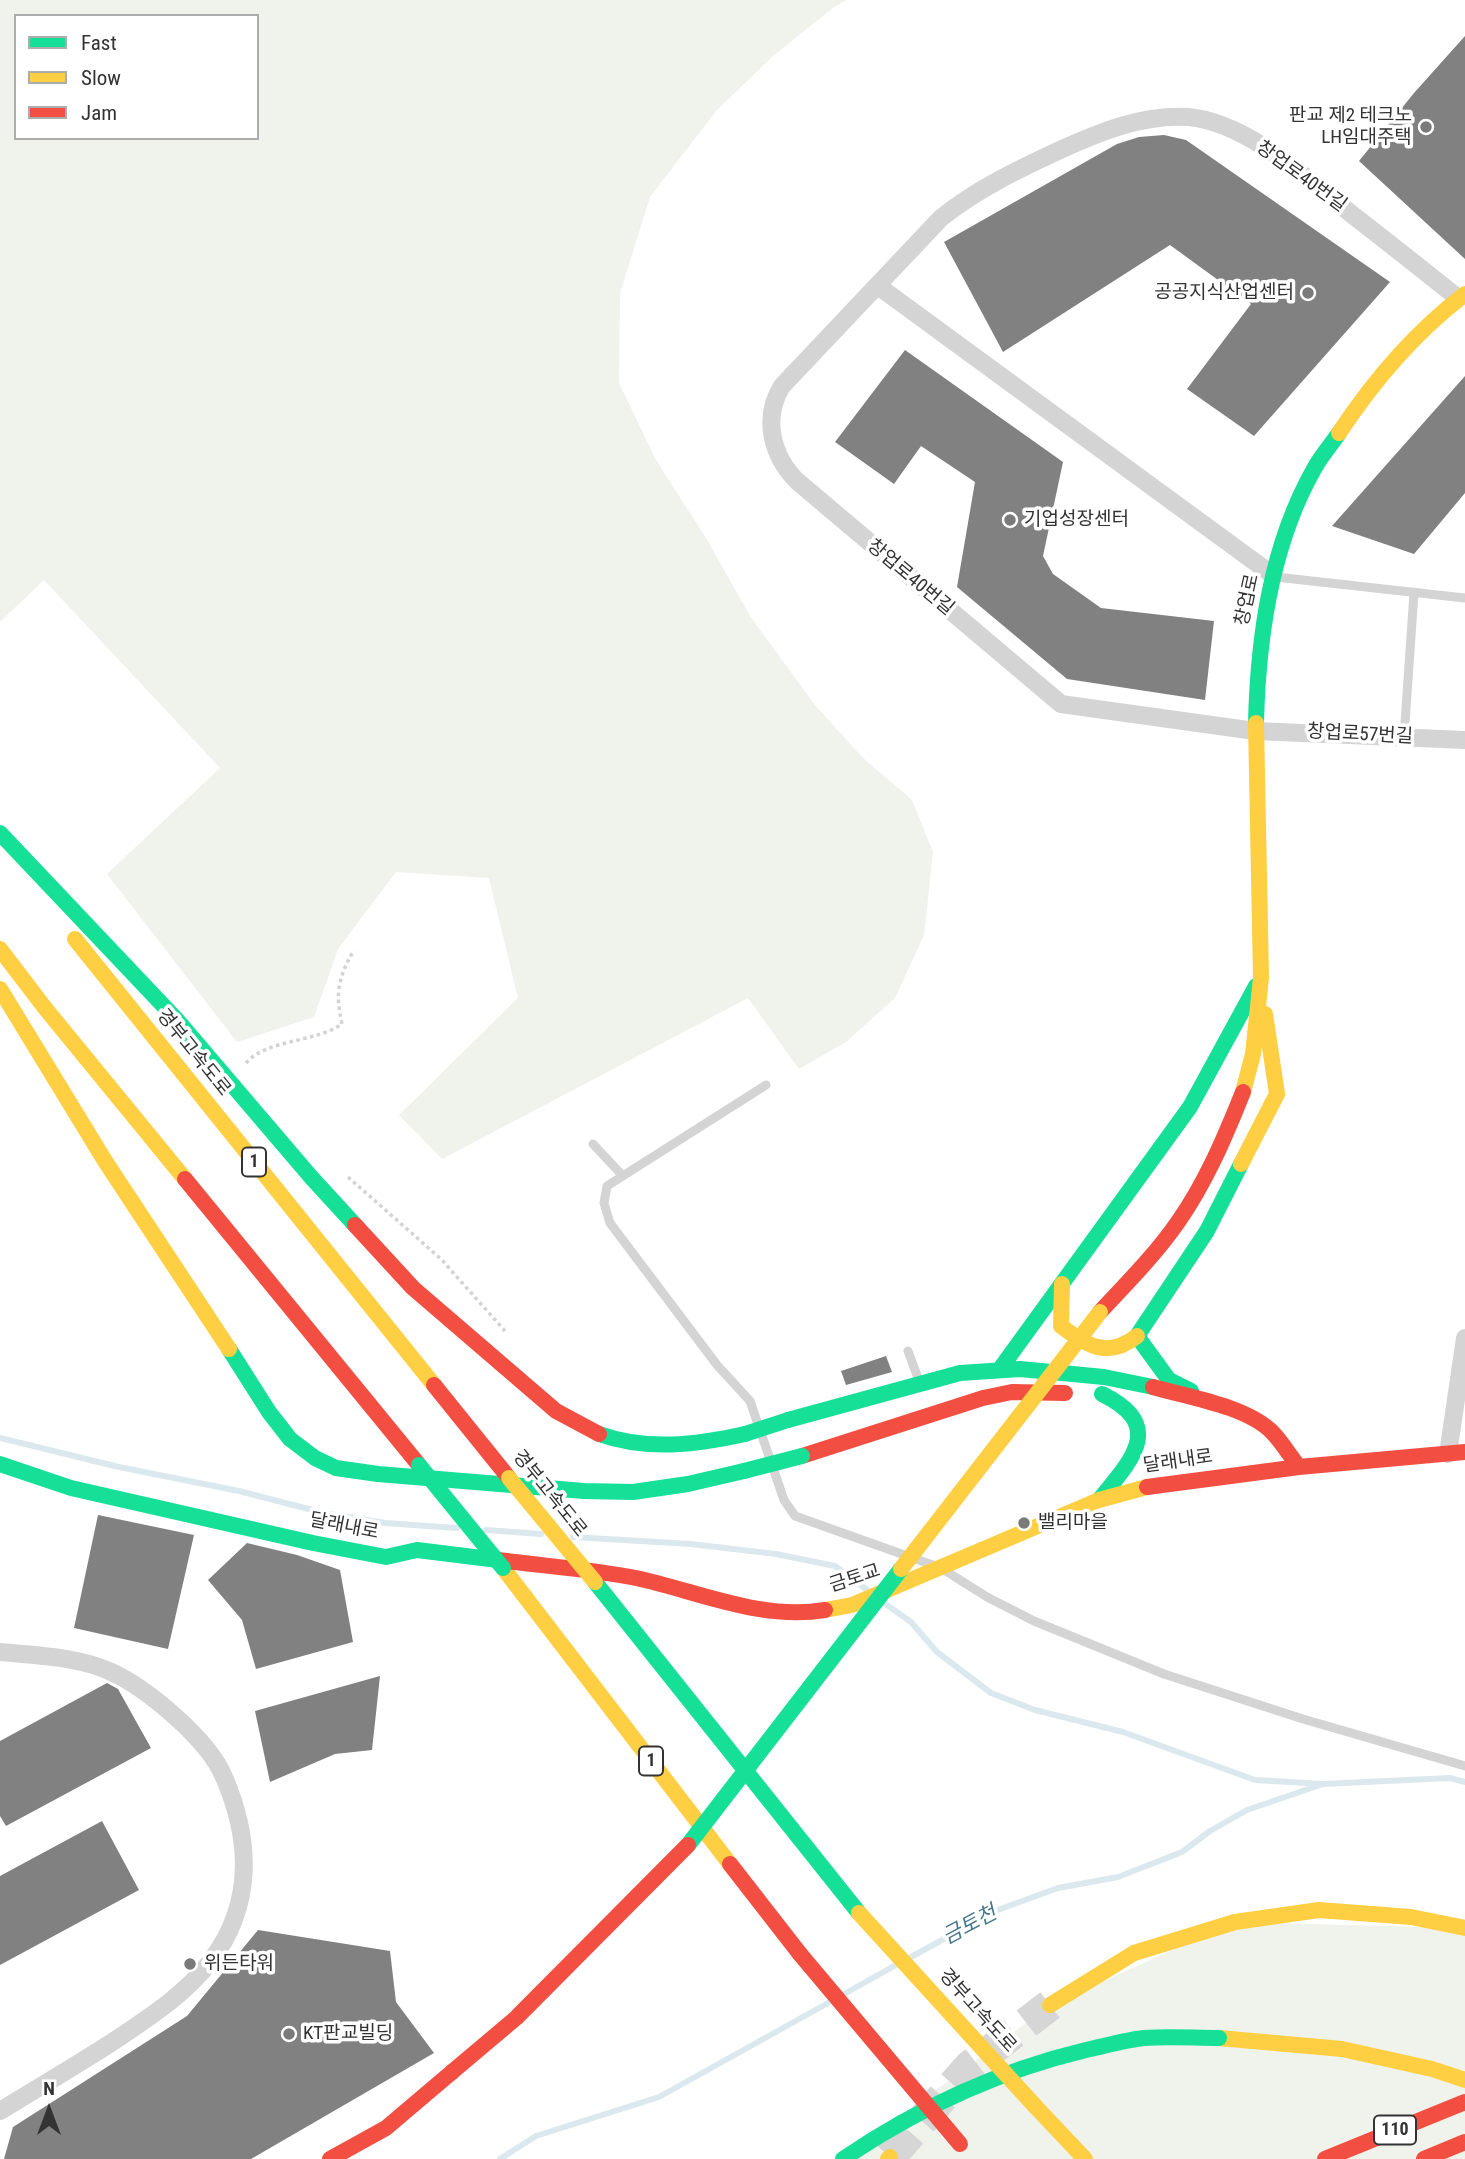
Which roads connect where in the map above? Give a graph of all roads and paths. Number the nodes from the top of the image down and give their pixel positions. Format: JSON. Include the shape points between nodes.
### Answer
{"nodes":[{"id":1,"x":878,"y":286,"type":"junction"},
{"id":2,"x":1462,"y":296,"type":"edge"},
{"id":3,"x":1274,"y":576,"type":"junction"},
{"id":4,"x":1414,"y":593,"type":"junction"},
{"id":5,"x":1465,"y":598,"type":"edge"},
{"id":6,"x":1255,"y":731,"type":"junction"},
{"id":7,"x":1404,"y":737,"type":"junction"},
{"id":8,"x":1465,"y":740,"type":"edge"},
{"id":9,"x":0,"y":833,"type":"edge"},
{"id":10,"x":0,"y":847,"type":"edge"},
{"id":11,"x":0,"y":949,"type":"edge"},
{"id":12,"x":354,"y":950,"type":"dead end"},
{"id":13,"x":1260,"y":979,"type":"junction"},
{"id":14,"x":0,"y":989,"type":"edge"},
{"id":15,"x":241,"y":1072,"type":"dead end"},
{"id":16,"x":766,"y":1085,"type":"dead end"},
{"id":17,"x":593,"y":1144,"type":"dead end"},
{"id":18,"x":622,"y":1175,"type":"junction"},
{"id":19,"x":346,"y":1176,"type":"dead end"},
{"id":20,"x":1062,"y":1284,"type":"junction"},
{"id":21,"x":505,"y":1331,"type":"dead end"},
{"id":22,"x":1137,"y":1336,"type":"junction"},
{"id":23,"x":1465,"y":1338,"type":"edge"},
{"id":24,"x":908,"y":1351,"type":"dead end"},
{"id":25,"x":1000,"y":1369,"type":"junction"},
{"id":26,"x":920,"y":1383,"type":"junction"},
{"id":27,"x":1090,"y":1393,"type":"junction"},
{"id":28,"x":1223,"y":1407,"type":"junction"},
{"id":29,"x":1456,"y":1453,"type":"edge"},
{"id":30,"x":0,"y":1464,"type":"edge"},
{"id":31,"x":1299,"y":1467,"type":"junction"},
{"id":32,"x":1099,"y":1500,"type":"junction"},
{"id":33,"x":941,"y":1568,"type":"junction"},
{"id":34,"x":913,"y":1580,"type":"joint"},
{"id":35,"x":808,"y":1613,"type":"joint"},
{"id":36,"x":0,"y":1652,"type":"edge"},
{"id":37,"x":1465,"y":1766,"type":"edge"},
{"id":38,"x":1465,"y":1928,"type":"edge"},
{"id":39,"x":1050,"y":2005,"type":"tunnel mouth"},
{"id":40,"x":1465,"y":2080,"type":"edge"},
{"id":41,"x":1465,"y":2102,"type":"edge"},
{"id":42,"x":1034,"y":2105,"type":"junction"},
{"id":43,"x":0,"y":2111,"type":"edge"},
{"id":44,"x":1465,"y":2142,"type":"edge"},
{"id":45,"x":330,"y":2159,"type":"edge"},
{"id":46,"x":843,"y":2159,"type":"edge"},
{"id":47,"x":973,"y":2159,"type":"edge"},
{"id":48,"x":1077,"y":2159,"type":"edge"},
{"id":49,"x":1085,"y":2159,"type":"edge"},
{"id":50,"x":1325,"y":2159,"type":"edge"},
{"id":51,"x":1424,"y":2159,"type":"edge"}],
"edges":[{"from":1,"to":2,"type":"street","name":"창업로40번길","via":[[941,218],[1009,174],[1118,126],[1186,117],[1230,128],[1270,153]]},
{"from":1,"to":3,"type":"street"},
{"from":1,"to":6,"type":"street","name":"창업로40번길","via":[[776,396],[771,412],[773,437],[790,474],[1057,702]]},
{"from":2,"to":3,"type":"main road","name":"창업로","via":[[1435,317],[1363,397],[1315,469]]},
{"from":3,"to":4,"type":"lane"},
{"from":3,"to":6,"type":"main road","name":"창업로","via":[[1262,635]]},
{"from":4,"to":5,"type":"lane"},
{"from":4,"to":7,"type":"lane"},
{"from":6,"to":7,"type":"street","name":"창업로57번길"},
{"from":6,"to":13,"type":"main road","name":"창업로"},
{"from":7,"to":8,"type":"street","name":"창업로57번길"},
{"from":9,"to":26,"type":"main road","bridge":true,"via":[[177,1020],[412,1288],[556,1411],[617,1440],[650,1446],[710,1442]]},
{"from":10,"to":42,"type":"main road","name":"경부고속도로","number":"1","bridge":true,"via":[[859,1913]]},
{"from":11,"to":47,"type":"main road","number":"1","bridge":true,"via":[[503,1568],[800,1954]]},
{"from":12,"to":15,"type":"path","via":[[338,982],[342,1024],[330,1032],[256,1053]]},
{"from":13,"to":20,"type":"main road","via":[[1189,1107]]},
{"from":13,"to":22,"type":"main road","via":[[1278,1094],[1207,1231]]},
{"from":13,"to":45,"type":"main road","bridge":true,"via":[[1248,1081],[1205,1178],[1169,1235],[1100,1312],[681,1855],[516,2018],[386,2128]]},
{"from":14,"to":27,"type":"main road","bridge":true,"via":[[105,1161],[269,1412],[290,1440],[336,1468],[633,1492],[688,1484],[803,1456],[983,1398],[1013,1392]]},
{"from":16,"to":18,"type":"lane"},
{"from":17,"to":18,"type":"lane"},
{"from":18,"to":33,"type":"lane","via":[[607,1186],[604,1203],[610,1223],[750,1401],[784,1500],[795,1516]]},
{"from":19,"to":21,"type":"path","via":[[441,1259]]},
{"from":20,"to":22,"type":"main road","via":[[1061,1326],[1081,1343],[1107,1349],[1128,1345]]},
{"from":20,"to":25,"type":"main road"},
{"from":22,"to":28,"type":"main road","via":[[1169,1380]]},
{"from":23,"to":29,"type":"street"},
{"from":24,"to":26,"type":"lane"},
{"from":25,"to":26,"type":"main road"},
{"from":25,"to":28,"type":"main road","via":[[1104,1377]]},
{"from":27,"to":31,"type":"main road","via":[[1125,1396],[1227,1423],[1252,1433]]},
{"from":27,"to":32,"type":"main road","via":[[1127,1408],[1135,1418],[1138,1439]]},
{"from":28,"to":31,"type":"main road","via":[[1272,1432]]},
{"from":29,"to":31,"type":"main road","name":"달래내로"},
{"from":30,"to":35,"type":"main road","name":"달래내로","via":[[71,1488],[386,1557],[417,1550],[635,1577],[749,1607]]},
{"from":31,"to":32,"type":"main road","name":"달래내로","via":[[1144,1487]]},
{"from":32,"to":33,"type":"main road","name":"달래내로"},
{"from":33,"to":34,"type":"main road","name":"달래내로"},
{"from":33,"to":37,"type":"lane","via":[[1034,1621],[1164,1674]]},
{"from":34,"to":35,"type":"main road","name":"금토교","bridge":true,"via":[[852,1605]]},
{"from":36,"to":43,"type":"street","via":[[109,1670],[159,1702],[200,1740],[224,1775],[243,1853],[243,1892],[234,1924],[210,1962],[168,2005]]},
{"from":38,"to":39,"type":"main road","via":[[1411,1917],[1319,1910],[1235,1922],[1134,1953]]},
{"from":40,"to":46,"type":"main road","bridge":true,"via":[[1342,2049],[1219,2038],[1141,2038],[1061,2055],[979,2083],[923,2109]]},
{"from":41,"to":50,"type":"main road","number":"110"},
{"from":42,"to":48,"type":"main road","name":"경부고속도로","number":"1"},
{"from":42,"to":49,"type":"main road"},
{"from":44,"to":51,"type":"main road","number":"110"}]}
